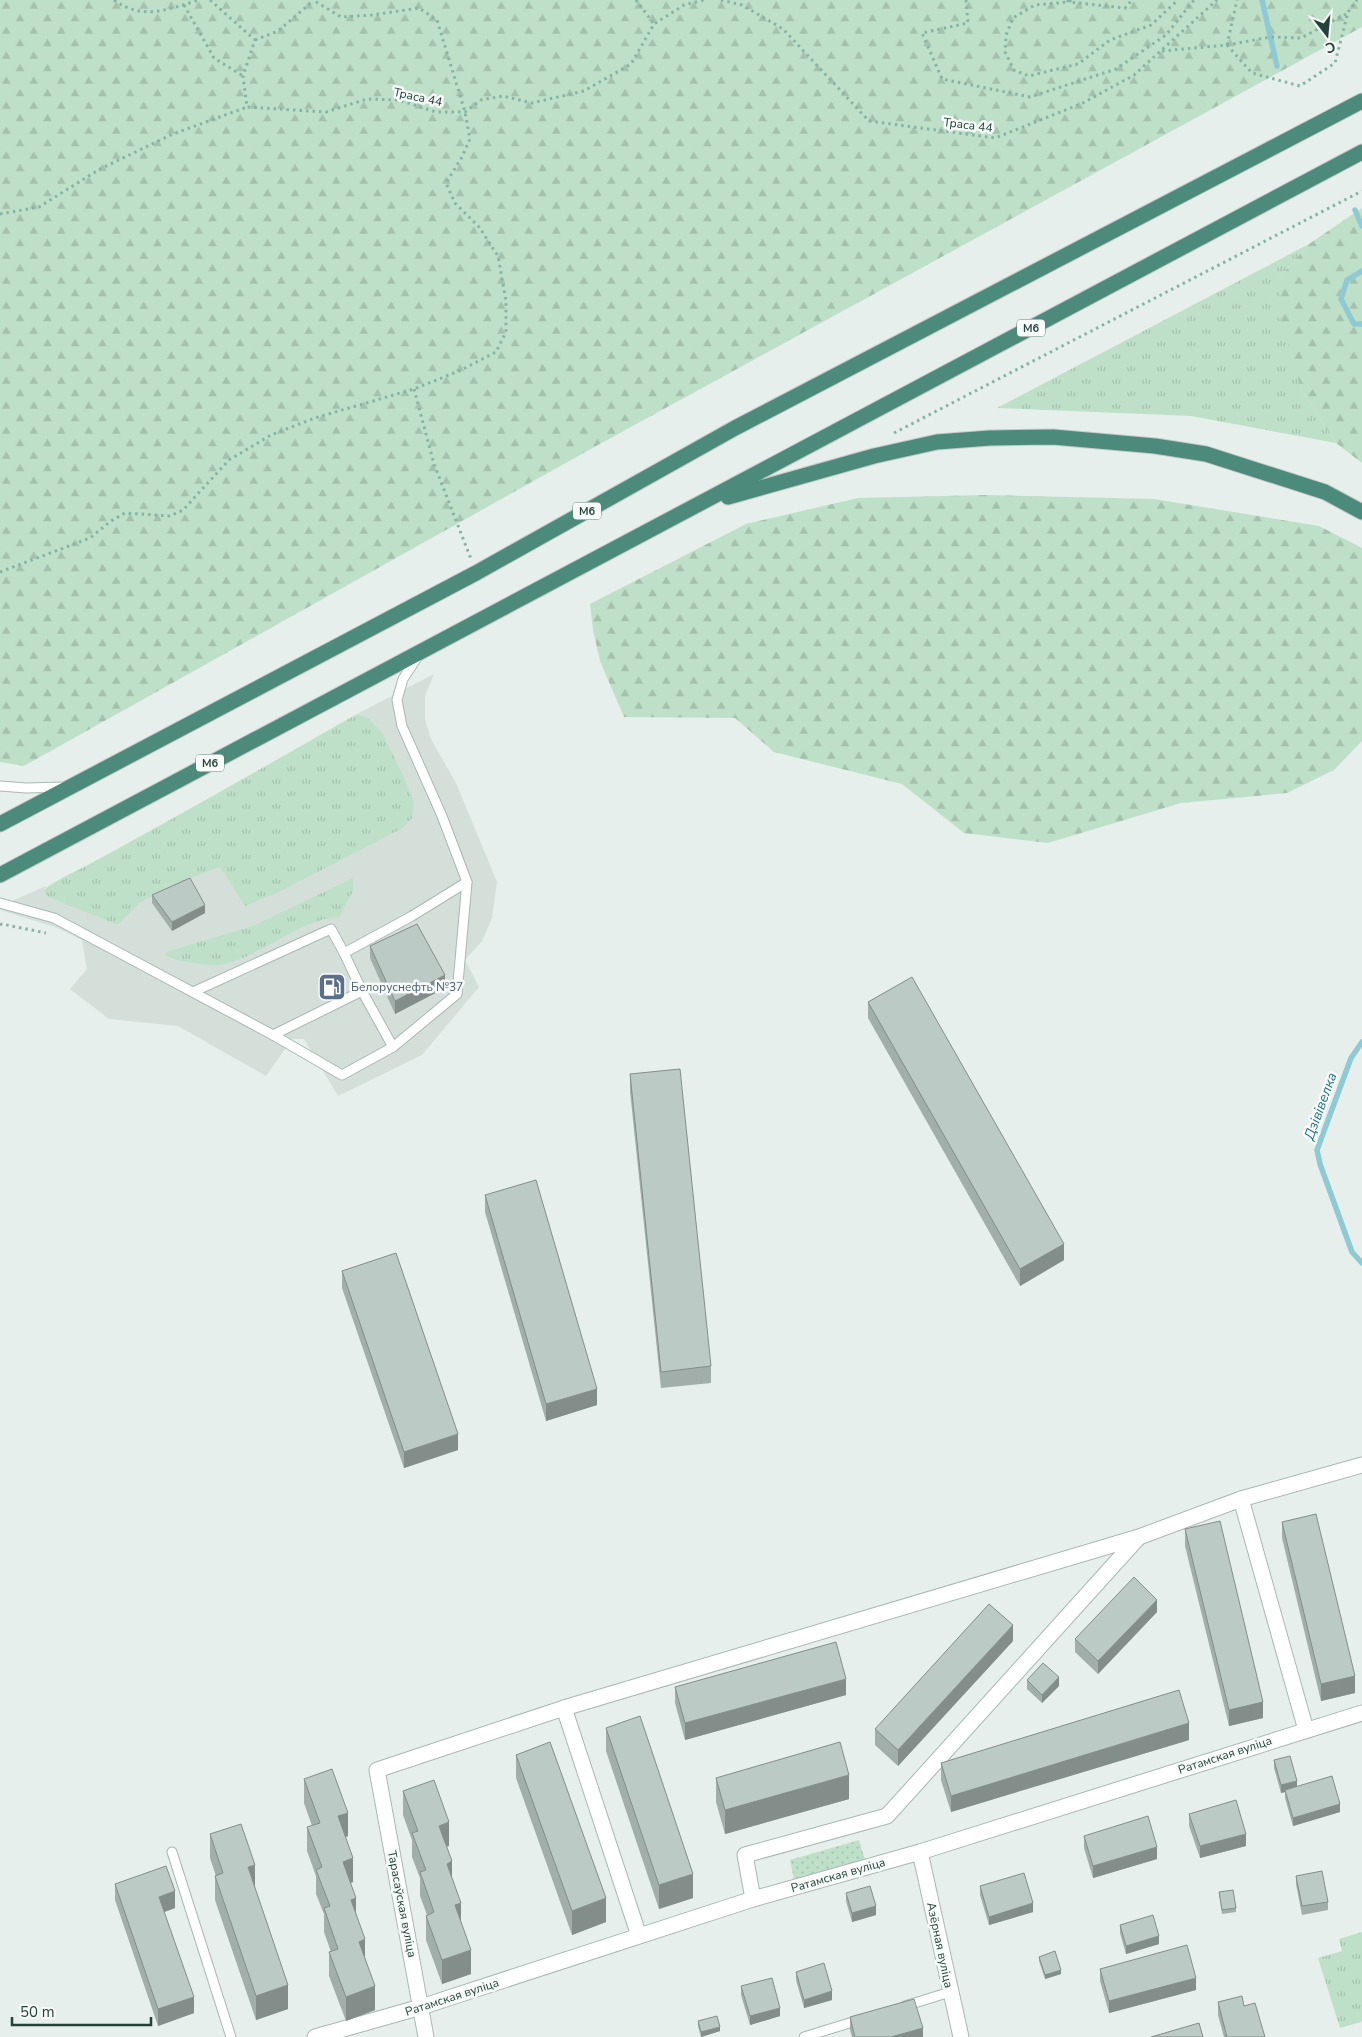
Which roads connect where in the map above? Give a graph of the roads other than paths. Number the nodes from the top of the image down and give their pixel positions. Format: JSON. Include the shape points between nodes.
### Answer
{"nodes":[{"id":1,"x":1362,"y":101,"type":"edge"},
{"id":2,"x":1362,"y":152,"type":"edge"},
{"id":3,"x":700,"y":504,"type":"junction"},
{"id":4,"x":1362,"y":512,"type":"edge"},
{"id":5,"x":421,"y":651,"type":"junction"},
{"id":6,"x":0,"y":786,"type":"edge"},
{"id":7,"x":71,"y":787,"type":"junction"},
{"id":8,"x":0,"y":824,"type":"edge"},
{"id":9,"x":0,"y":876,"type":"edge"},
{"id":10,"x":467,"y":882,"type":"junction"},
{"id":11,"x":0,"y":903,"type":"edge"},
{"id":12,"x":344,"y":953,"type":"junction"},
{"id":13,"x":362,"y":991,"type":"junction"},
{"id":14,"x":193,"y":992,"type":"junction"},
{"id":15,"x":272,"y":1035,"type":"junction"},
{"id":16,"x":393,"y":1047,"type":"junction"},
{"id":17,"x":1362,"y":1465,"type":"edge"},
{"id":18,"x":1241,"y":1499,"type":"junction"},
{"id":19,"x":1139,"y":1537,"type":"junction"},
{"id":20,"x":564,"y":1708,"type":"junction"},
{"id":21,"x":1362,"y":1713,"type":"edge"},
{"id":22,"x":1306,"y":1730,"type":"junction"},
{"id":23,"x":172,"y":1852,"type":"dead end"},
{"id":24,"x":920,"y":1852,"type":"junction"},
{"id":25,"x":752,"y":1899,"type":"junction"},
{"id":26,"x":639,"y":1936,"type":"junction"},
{"id":27,"x":950,"y":1992,"type":"junction"},
{"id":28,"x":421,"y":2007,"type":"junction"},
{"id":29,"x":895,"y":2009,"type":"edge"},
{"id":30,"x":868,"y":2017,"type":"edge"},
{"id":31,"x":231,"y":2037,"type":"edge"},
{"id":32,"x":315,"y":2037,"type":"edge"},
{"id":33,"x":426,"y":2037,"type":"edge"},
{"id":34,"x":804,"y":2037,"type":"edge"},
{"id":35,"x":961,"y":2037,"type":"edge"}],
"edges":[{"from":1,"to":7,"type":"highway","number":"М6","via":[[735,428],[476,573]]},
{"from":2,"to":3,"type":"highway","number":"М6"},
{"from":3,"to":4,"type":"highway","via":[[937,442],[1053,437],[1206,454],[1325,492]]},
{"from":3,"to":5,"type":"highway","number":"М6"},
{"from":5,"to":9,"type":"highway","number":"М6"},
{"from":5,"to":10,"type":"lane","via":[[403,680],[397,700],[402,726]]},
{"from":6,"to":7,"type":"lane"},
{"from":7,"to":8,"type":"highway","number":"М6"},
{"from":10,"to":12,"type":"lane"},
{"from":10,"to":16,"type":"lane","via":[[457,994]]},
{"from":11,"to":14,"type":"lane","via":[[54,918]]},
{"from":12,"to":13,"type":"lane"},
{"from":12,"to":14,"type":"lane","via":[[331,929]]},
{"from":13,"to":15,"type":"lane"},
{"from":13,"to":16,"type":"lane"},
{"from":14,"to":15,"type":"lane"},
{"from":15,"to":16,"type":"lane","via":[[342,1075]]},
{"from":17,"to":18,"type":"street"},
{"from":18,"to":19,"type":"street"},
{"from":18,"to":22,"type":"street"},
{"from":19,"to":20,"type":"street"},
{"from":19,"to":25,"type":"street","via":[[887,1816],[745,1855]]},
{"from":20,"to":26,"type":"street"},
{"from":20,"to":28,"type":"street","name":"Тарасаўская вуліца","via":[[377,1770]]},
{"from":21,"to":22,"type":"street","name":"Ратамская вуліца"},
{"from":22,"to":24,"type":"street","name":"Ратамская вуліца"},
{"from":23,"to":31,"type":"lane"},
{"from":24,"to":25,"type":"street","name":"Ратамская вуліца"},
{"from":24,"to":27,"type":"street","name":"Азёрная вуліца"},
{"from":25,"to":26,"type":"street","name":"Ратамская вуліца"},
{"from":26,"to":28,"type":"street","name":"Ратамская вуліца"},
{"from":27,"to":29,"type":"lane"},
{"from":27,"to":35,"type":"street","name":"Азёрная вуліца"},
{"from":28,"to":32,"type":"street","name":"Ратамская вуліца"},
{"from":28,"to":33,"type":"street","name":"Тарасаўская вуліца"},
{"from":30,"to":34,"type":"lane"}]}
